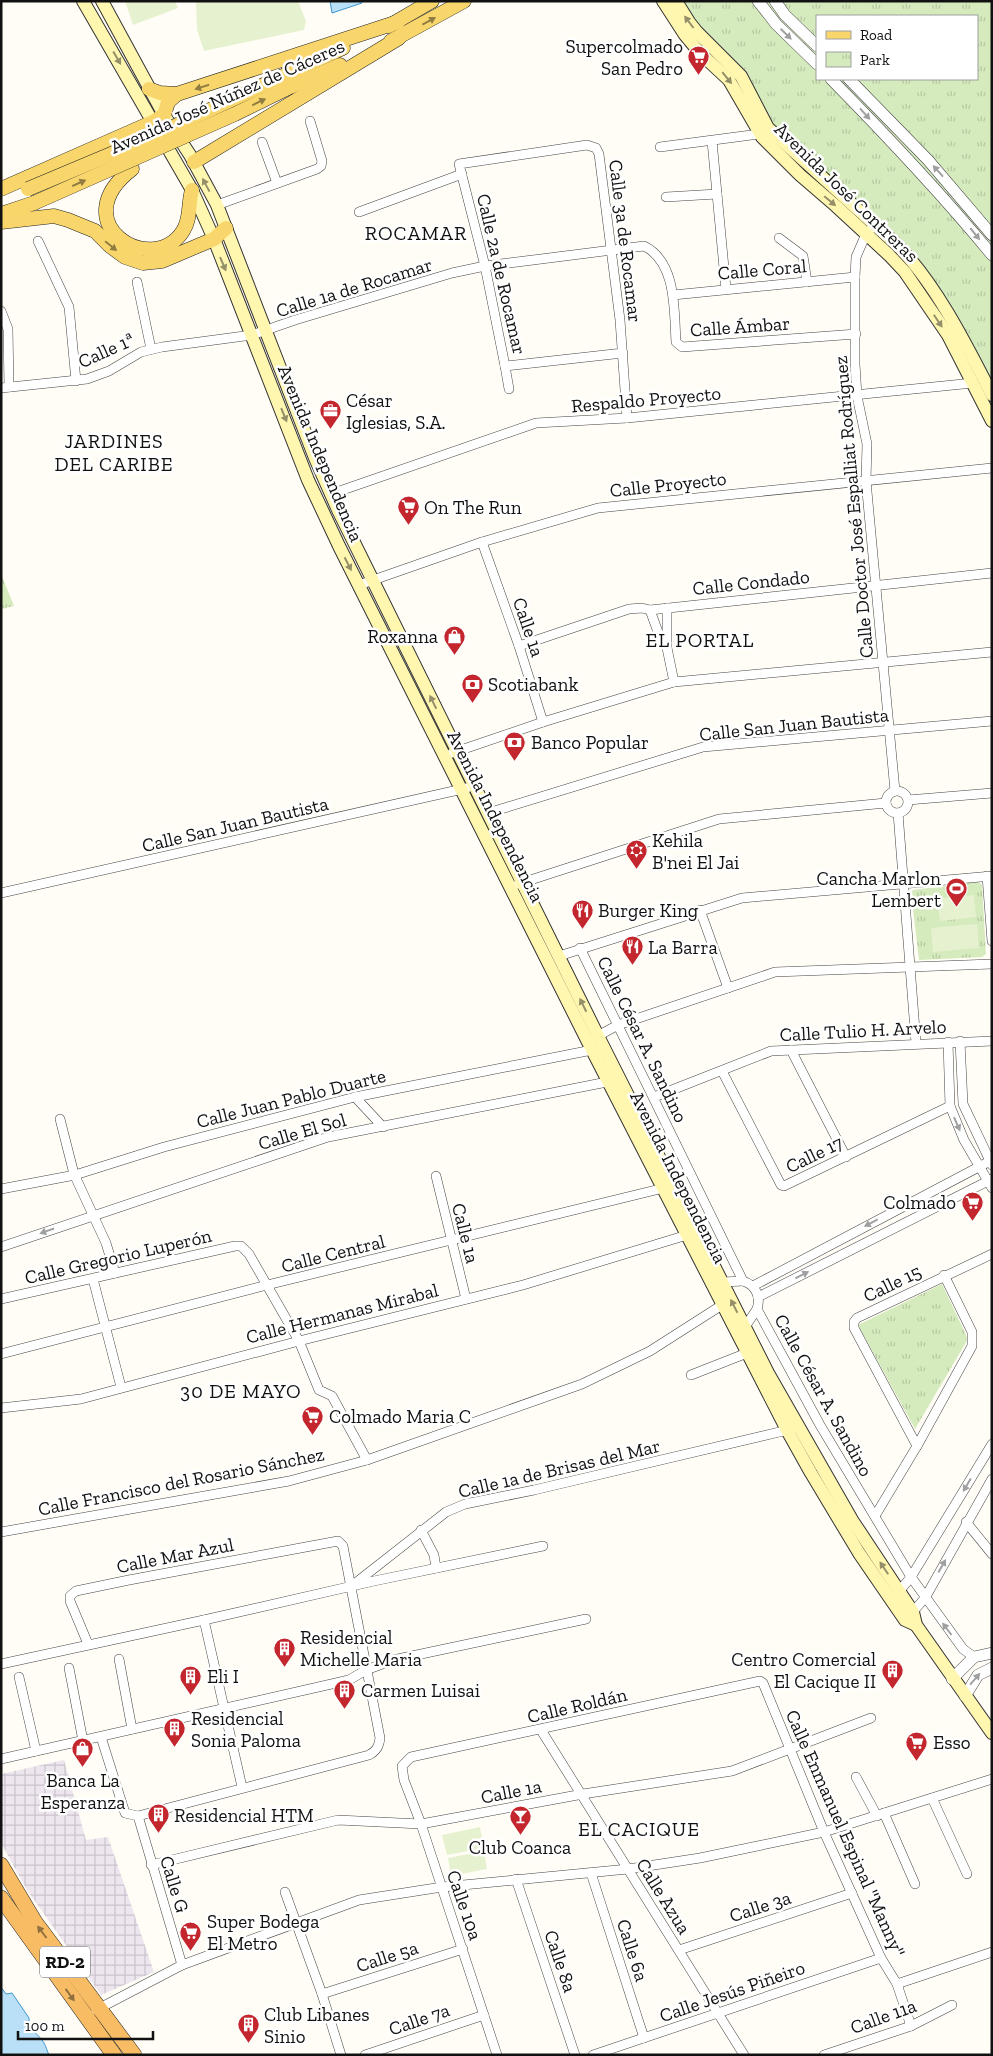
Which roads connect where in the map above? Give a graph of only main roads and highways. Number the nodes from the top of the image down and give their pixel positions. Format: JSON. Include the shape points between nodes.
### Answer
{"nodes":[{"id":1,"x":83,"y":1,"type":"edge"},
{"id":2,"x":102,"y":1,"type":"edge"},
{"id":3,"x":432,"y":1,"type":"edge"},
{"id":4,"x":464,"y":1,"type":"edge"},
{"id":5,"x":663,"y":1,"type":"edge"},
{"id":6,"x":676,"y":1,"type":"edge"},
{"id":7,"x":113,"y":22,"type":"junction"},
{"id":8,"x":398,"y":22,"type":"junction"},
{"id":9,"x":100,"y":30,"type":"junction"},
{"id":10,"x":400,"y":38,"type":"junction"},
{"id":11,"x":288,"y":81,"type":"junction"},
{"id":12,"x":149,"y":89,"type":"junction"},
{"id":13,"x":177,"y":94,"type":"junction"},
{"id":14,"x":235,"y":114,"type":"junction"},
{"id":15,"x":158,"y":119,"type":"junction"},
{"id":16,"x":194,"y":162,"type":"junction"},
{"id":17,"x":1,"y":189,"type":"edge"},
{"id":18,"x":192,"y":190,"type":"junction"},
{"id":19,"x":1,"y":198,"type":"edge"},
{"id":20,"x":1,"y":214,"type":"edge"},
{"id":21,"x":1,"y":222,"type":"edge"},
{"id":22,"x":226,"y":228,"type":"junction"},
{"id":23,"x":870,"y":230,"type":"junction"},
{"id":24,"x":214,"y":239,"type":"junction"},
{"id":25,"x":992,"y":395,"type":"edge"},
{"id":26,"x":992,"y":421,"type":"edge"},
{"id":27,"x":304,"y":430,"type":"junction"},
{"id":28,"x":291,"y":434,"type":"junction"},
{"id":29,"x":517,"y":884,"type":"junction"},
{"id":30,"x":545,"y":941,"type":"junction"},
{"id":31,"x":593,"y":1043,"type":"junction"},
{"id":32,"x":668,"y":1187,"type":"junction"},
{"id":33,"x":718,"y":1285,"type":"junction"},
{"id":34,"x":741,"y":1330,"type":"junction"},
{"id":35,"x":792,"y":1429,"type":"junction"},
{"id":36,"x":992,"y":1733,"type":"edge"},
{"id":37,"x":1,"y":1866,"type":"edge"},
{"id":38,"x":1,"y":1898,"type":"edge"},
{"id":39,"x":92,"y":2013,"type":"junction"},
{"id":40,"x":114,"y":2055,"type":"edge"},
{"id":41,"x":134,"y":2055,"type":"edge"}],
"edges":[{"from":1,"to":9,"type":"main road","name":"Avenida Independencia"},
{"from":2,"to":7,"type":"main road","name":"Avenida Independencia"},
{"from":3,"to":8,"type":"main road","name":"Avenida José Núñez de Cáceres"},
{"from":10,"to":4,"type":"main road","name":"Avenida José Núñez de Cáceres","one_way":true},
{"from":5,"to":23,"type":"main road","name":"Avenida José Contreras","one_way":true,"via":[[700,53],[729,80],[759,134],[800,175]]},
{"from":23,"to":6,"type":"main road","name":"Avenida José Contreras","one_way":true,"via":[[768,128],[741,76],[697,32]]},
{"from":7,"to":9,"type":"main road"},
{"from":7,"to":12,"type":"main road","name":"Avenida Independencia"},
{"from":8,"to":11,"type":"main road","name":"Avenida José Núñez de Cáceres"},
{"from":8,"to":13,"type":"main road","one_way":true},
{"from":9,"to":15,"type":"main road","name":"Avenida Independencia","one_way":true},
{"from":10,"to":11,"type":"main road","name":"Avenida José Núñez de Cáceres"},
{"from":10,"to":16,"type":"main road"},
{"from":14,"to":11,"type":"main road","name":"Avenida José Núñez de Cáceres","one_way":true,"bridge":true},
{"from":11,"to":19,"type":"main road","name":"Avenida José Núñez de Cáceres","bridge":true},
{"from":12,"to":13,"type":"main road"},
{"from":12,"to":15,"type":"main road","name":"Avenida Independencia"},
{"from":13,"to":15,"type":"main road"},
{"from":14,"to":18,"type":"main road","bridge":true,"via":[[132,169],[108,196],[106,208],[111,228],[117,237],[137,248],[157,249],[176,240],[184,230]]},
{"from":20,"to":14,"type":"main road","name":"Avenida José Núñez de Cáceres","one_way":true,"bridge":true,"via":[[34,203]]},
{"from":15,"to":16,"type":"main road","name":"Avenida Independencia"},
{"from":15,"to":17,"type":"main road"},
{"from":15,"to":18,"type":"main road","name":"Avenida Independencia"},
{"from":22,"to":16,"type":"main road","name":"Avenida Independencia","one_way":true},
{"from":18,"to":24,"type":"main road","name":"Avenida Independencia"},
{"from":21,"to":24,"type":"main road","one_way":true,"via":[[54,216],[68,220],[94,231],[125,257],[143,263],[162,261]]},
{"from":22,"to":24,"type":"main road"},
{"from":22,"to":27,"type":"main road","name":"Avenida Independencia"},
{"from":23,"to":25,"type":"main road","name":"Avenida José Contreras","via":[[905,254],[926,282],[963,339]]},
{"from":23,"to":26,"type":"main road","name":"Avenida José Contreras","one_way":true,"via":[[905,272],[948,335]]},
{"from":24,"to":28,"type":"main road","name":"Avenida Independencia","one_way":true},
{"from":27,"to":28,"type":"main road"},
{"from":29,"to":27,"type":"main road","name":"Avenida Independencia","one_way":true,"via":[[488,813],[331,494]]},
{"from":28,"to":29,"type":"main road","name":"Avenida Independencia","one_way":true,"via":[[308,480],[359,585],[462,790]]},
{"from":29,"to":30,"type":"main road","name":"Avenida Independencia"},
{"from":30,"to":31,"type":"main road","name":"Avenida Independencia"},
{"from":31,"to":30,"type":"main road","name":"Avenida Independencia","one_way":true,"via":[[559,956]]},
{"from":31,"to":32,"type":"main road","name":"Avenida Independencia"},
{"from":32,"to":33,"type":"main road","name":"Avenida Independencia"},
{"from":32,"to":33,"type":"main road","name":"Avenida Independencia","via":[[687,1234]]},
{"from":34,"to":33,"type":"main road","name":"Avenida Independencia","one_way":true},
{"from":33,"to":34,"type":"main road","name":"Avenida Independencia","via":[[722,1304]]},
{"from":34,"to":35,"type":"main road","name":"Avenida Independencia"},
{"from":34,"to":35,"type":"main road","name":"Avenida Independencia","via":[[747,1353]]},
{"from":35,"to":36,"type":"main road","name":"Avenida Independencia","via":[[852,1520],[895,1596]]},
{"from":39,"to":37,"type":"highway","number":"RD-2","one_way":true},
{"from":38,"to":39,"type":"highway","number":"RD-2","one_way":true},
{"from":39,"to":40,"type":"highway","number":"RD-2"},
{"from":39,"to":41,"type":"highway","number":"RD-2"}]}
